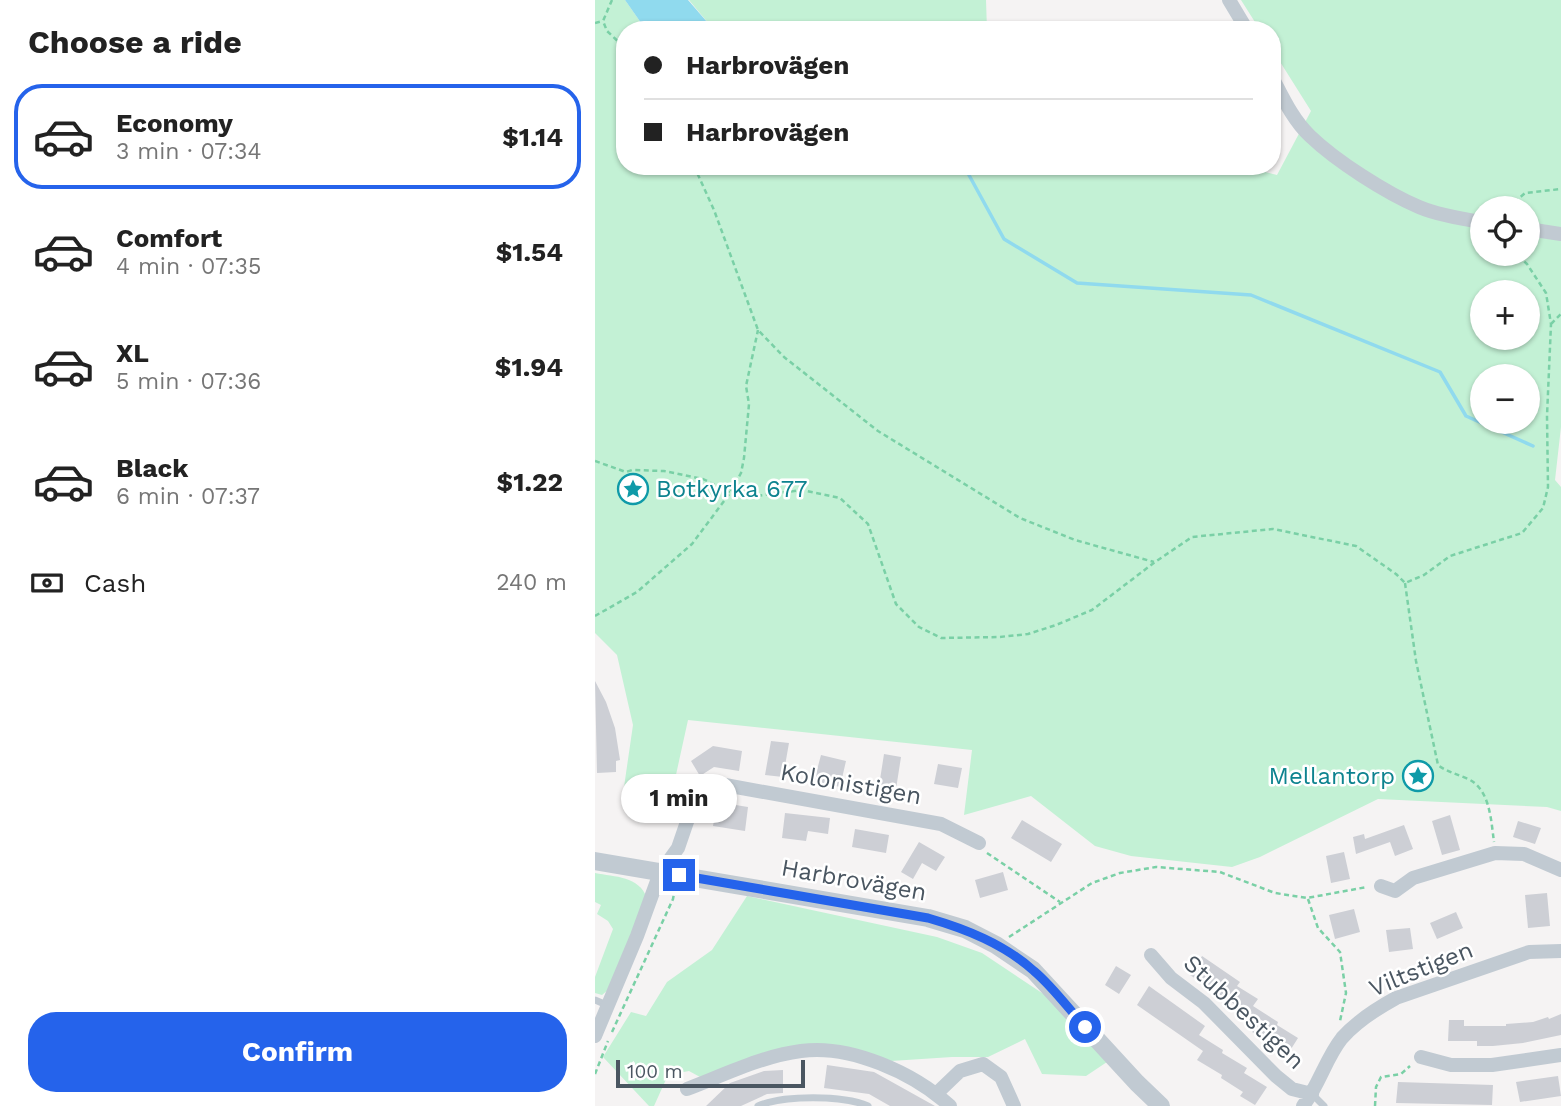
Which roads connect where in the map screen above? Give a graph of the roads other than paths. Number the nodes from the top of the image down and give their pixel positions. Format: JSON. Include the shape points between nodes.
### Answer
{"nodes":[{"id":1,"x":1229,"y":0,"type":"edge"},
{"id":2,"x":1242,"y":21,"type":"edge"},
{"id":3,"x":1281,"y":94,"type":"edge"},
{"id":4,"x":1470,"y":219,"type":"edge"},
{"id":5,"x":1540,"y":231,"type":"edge"},
{"id":6,"x":1561,"y":234,"type":"edge"},
{"id":7,"x":979,"y":843,"type":"road end"},
{"id":8,"x":595,"y":861,"type":"edge"},
{"id":9,"x":1561,"y":870,"type":"edge"},
{"id":10,"x":660,"y":873,"type":"junction"},
{"id":11,"x":1381,"y":886,"type":"road end"},
{"id":12,"x":1561,"y":951,"type":"edge"},
{"id":13,"x":1151,"y":955,"type":"dead end"},
{"id":14,"x":595,"y":1000,"type":"edge"},
{"id":15,"x":609,"y":1006,"type":"junction"},
{"id":16,"x":595,"y":1036,"type":"edge"},
{"id":17,"x":1561,"y":1055,"type":"edge"},
{"id":18,"x":1421,"y":1057,"type":"road end"},
{"id":19,"x":687,"y":1089,"type":"dead end"},
{"id":20,"x":936,"y":1094,"type":"junction"},
{"id":21,"x":1307,"y":1100,"type":"edge"},
{"id":22,"x":758,"y":1106,"type":"edge"},
{"id":23,"x":868,"y":1106,"type":"edge"},
{"id":24,"x":950,"y":1106,"type":"edge"},
{"id":25,"x":1014,"y":1106,"type":"edge"},
{"id":26,"x":1161,"y":1106,"type":"edge"},
{"id":27,"x":1324,"y":1106,"type":"edge"}],
"edges":[{"from":1,"to":2,"type":"street"},
{"from":3,"to":4,"type":"street","via":[[1310,136],[1379,186],[1420,208]]},
{"from":5,"to":6,"type":"street"},
{"from":7,"to":10,"type":"street","name":"Kolonistigen","via":[[941,824],[725,785],[709,789],[698,800],[677,848]]},
{"from":8,"to":10,"type":"street","name":"Harbrovägen"},
{"from":9,"to":11,"type":"street","via":[[1524,854],[1495,853],[1413,878],[1395,891]]},
{"from":10,"to":15,"type":"street","name":"Kolonistigen"},
{"from":10,"to":26,"type":"street","name":"Harbrovägen","via":[[928,918],[965,929],[1033,970]]},
{"from":12,"to":21,"type":"street","name":"Viltstigen","via":[[1529,952],[1381,1006],[1341,1039]]},
{"from":13,"to":21,"type":"street","name":"Stubbestigen","via":[[1276,1076]]},
{"from":14,"to":15,"type":"lane"},
{"from":15,"to":16,"type":"street","name":"Kolonistigen"},
{"from":17,"to":18,"type":"street","via":[[1492,1065],[1451,1065]]},
{"from":19,"to":20,"type":"street","via":[[781,1055],[823,1051],[884,1065]]},
{"from":20,"to":24,"type":"street"},
{"from":20,"to":25,"type":"street","via":[[960,1071],[983,1065],[1001,1077]]},
{"from":21,"to":27,"type":"lane"},
{"from":22,"to":23,"type":"lane","via":[[841,1099]]}]}
